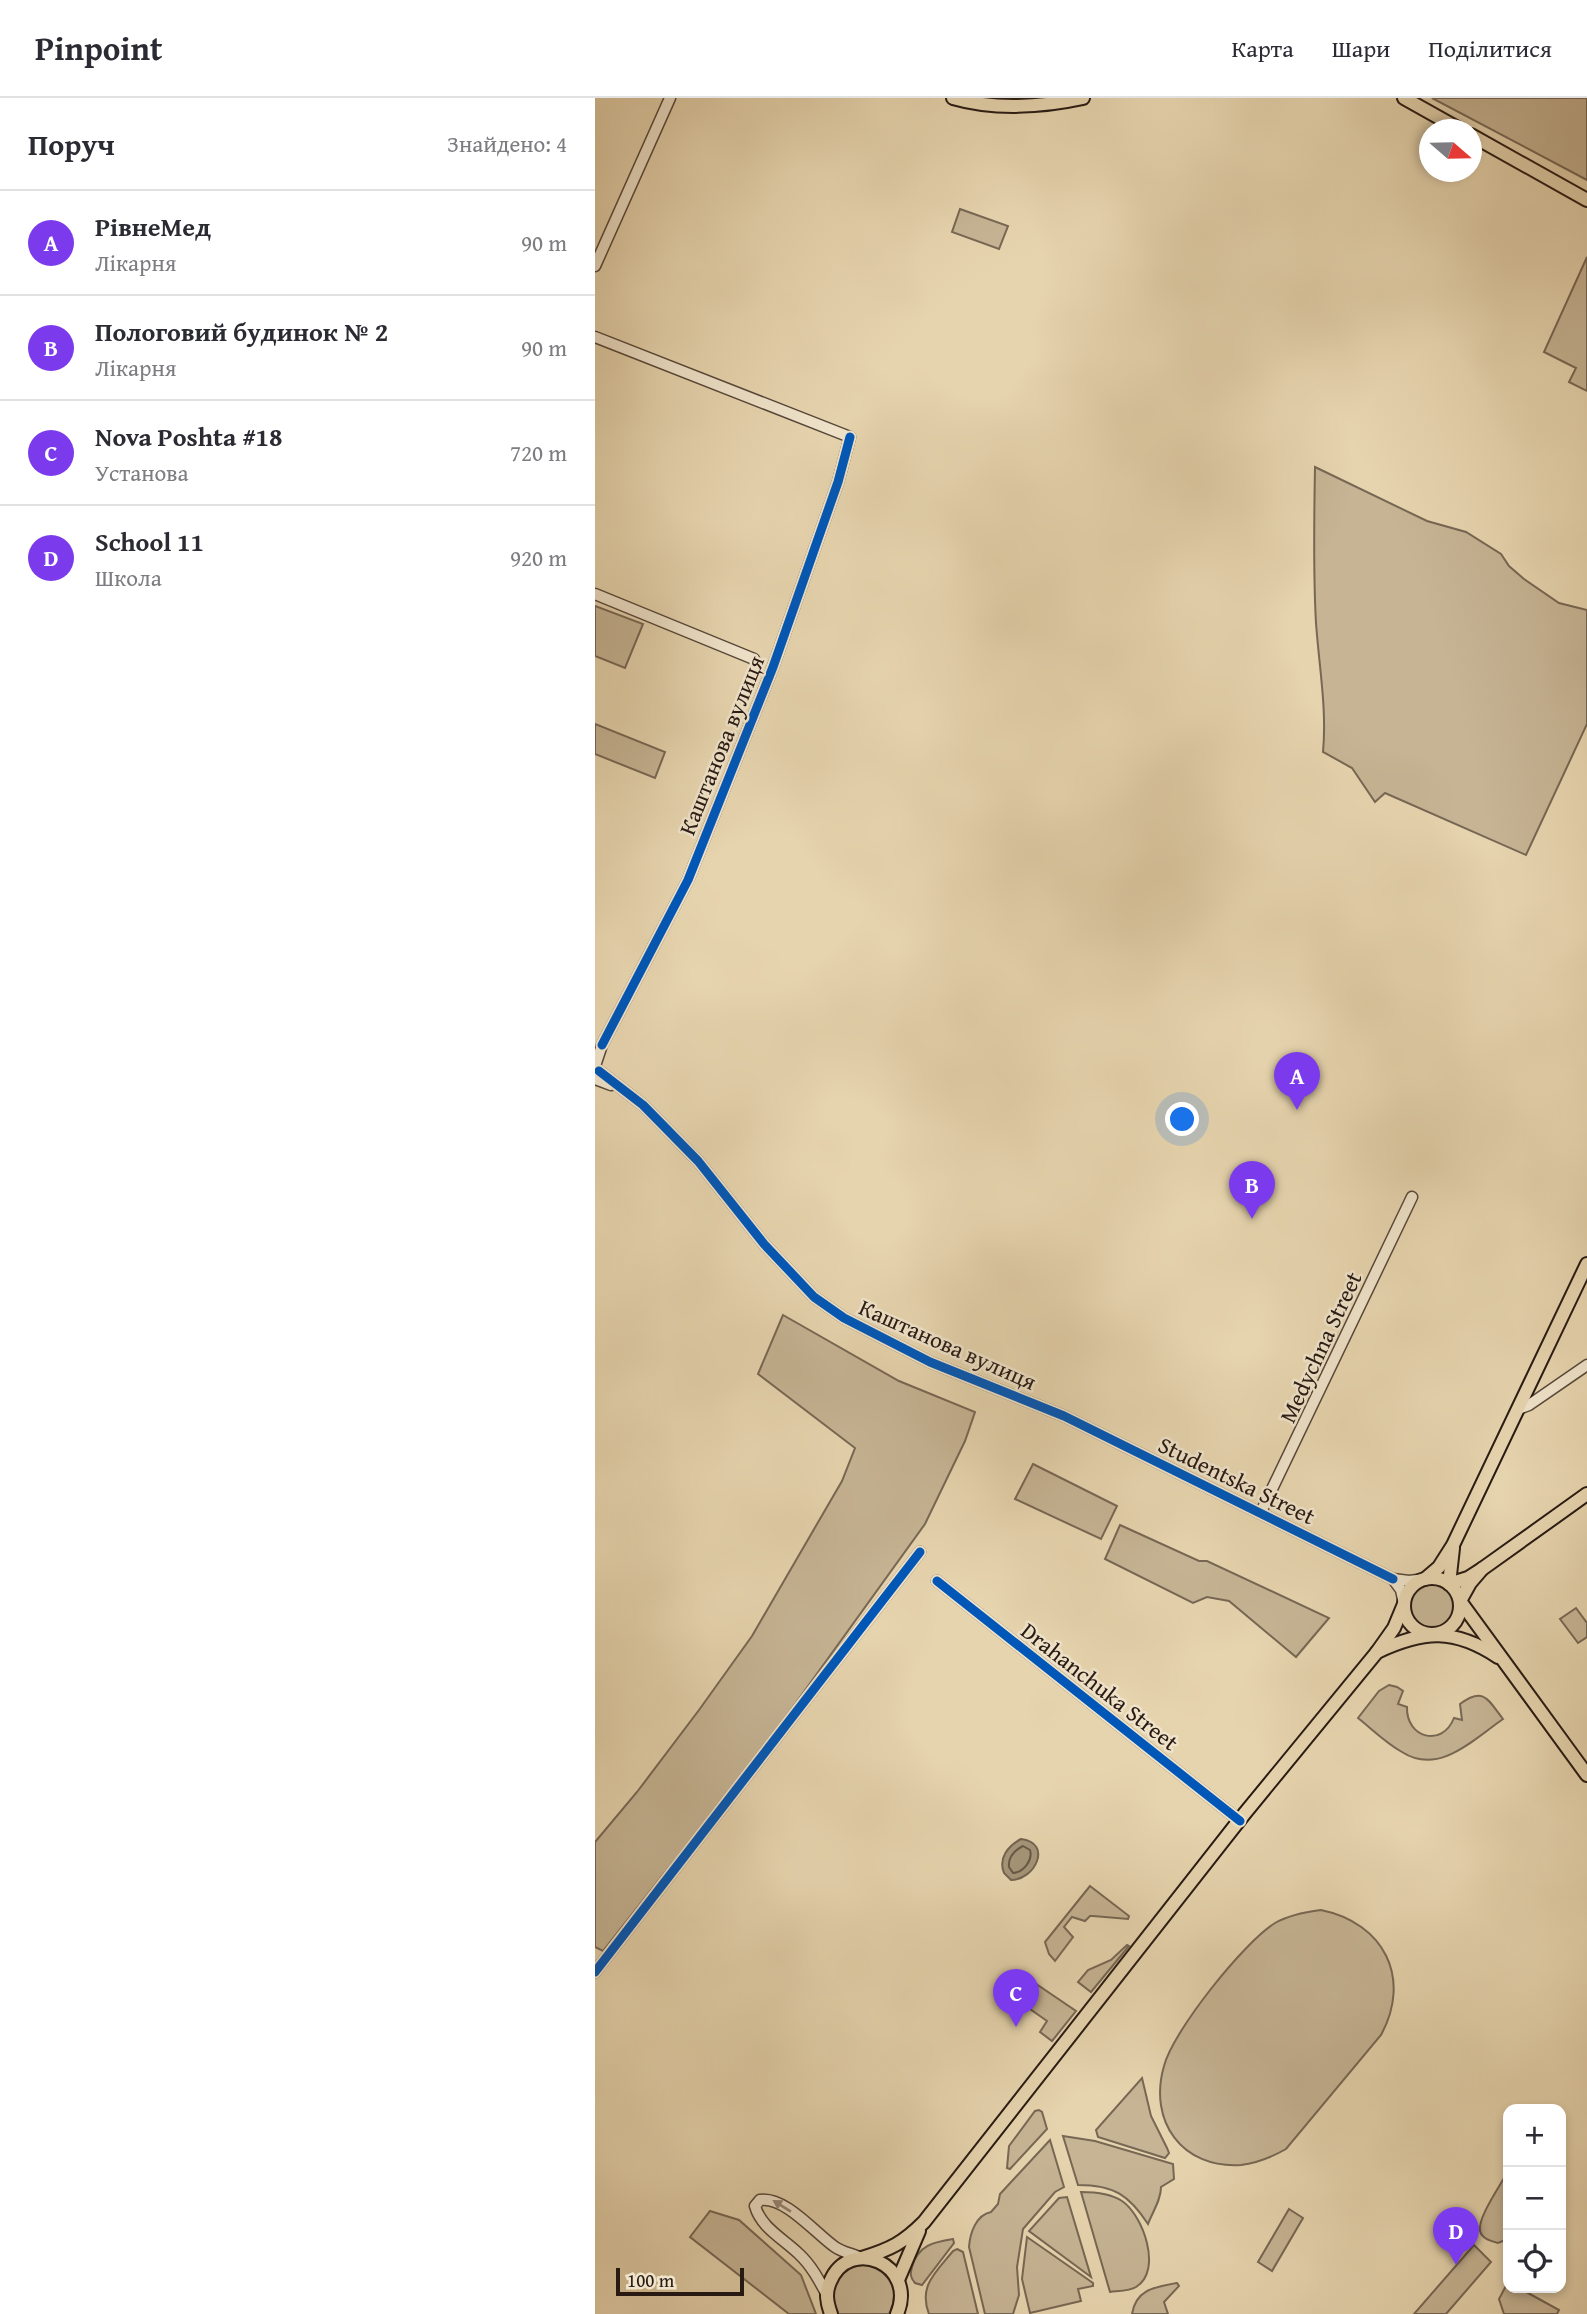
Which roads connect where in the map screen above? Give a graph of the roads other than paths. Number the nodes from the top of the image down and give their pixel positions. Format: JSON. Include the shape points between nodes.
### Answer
{"nodes":[{"id":1,"x":670,"y":98,"type":"edge"},
{"id":2,"x":953,"y":98,"type":"edge"},
{"id":3,"x":1083,"y":98,"type":"edge"},
{"id":4,"x":1404,"y":98,"type":"edge"},
{"id":5,"x":995,"y":102,"type":"edge"},
{"id":6,"x":1441,"y":119,"type":"edge"},
{"id":7,"x":1482,"y":141,"type":"edge"},
{"id":8,"x":1587,"y":200,"type":"edge"},
{"id":9,"x":595,"y":266,"type":"edge"},
{"id":10,"x":595,"y":337,"type":"edge"},
{"id":11,"x":595,"y":594,"type":"edge"},
{"id":12,"x":754,"y":659,"type":"dead end"},
{"id":13,"x":597,"y":1065,"type":"edge"},
{"id":14,"x":1412,"y":1197,"type":"dead end"},
{"id":15,"x":1587,"y":1264,"type":"edge"},
{"id":16,"x":1587,"y":1365,"type":"edge"},
{"id":17,"x":1518,"y":1409,"type":"junction"},
{"id":18,"x":1065,"y":1416,"type":"joint"},
{"id":19,"x":1587,"y":1494,"type":"edge"},
{"id":20,"x":1261,"y":1512,"type":"junction"},
{"id":21,"x":1453,"y":1545,"type":"junction"},
{"id":22,"x":920,"y":1552,"type":"dead end"},
{"id":23,"x":1482,"y":1569,"type":"junction"},
{"id":24,"x":1393,"y":1579,"type":"junction"},
{"id":25,"x":1425,"y":1579,"type":"junction"},
{"id":26,"x":936,"y":1581,"type":"dead end"},
{"id":27,"x":1449,"y":1584,"type":"junction"},
{"id":28,"x":1460,"y":1601,"type":"junction"},
{"id":29,"x":1404,"y":1604,"type":"junction"},
{"id":30,"x":1431,"y":1634,"type":"junction"},
{"id":31,"x":1377,"y":1652,"type":"junction"},
{"id":32,"x":1503,"y":1661,"type":"junction"},
{"id":33,"x":1587,"y":1775,"type":"edge"},
{"id":34,"x":1240,"y":1821,"type":"junction"},
{"id":35,"x":595,"y":1972,"type":"edge"},
{"id":36,"x":924,"y":2222,"type":"junction"},
{"id":37,"x":862,"y":2258,"type":"junction"},
{"id":38,"x":898,"y":2280,"type":"junction"},
{"id":39,"x":902,"y":2294,"type":"junction"},
{"id":40,"x":827,"y":2295,"type":"junction"},
{"id":41,"x":830,"y":2314,"type":"edge"},
{"id":42,"x":897,"y":2314,"type":"edge"},
{"id":43,"x":911,"y":2314,"type":"edge"}],
"edges":[{"from":1,"to":9,"type":"street"},
{"from":2,"to":5,"type":"main road"},
{"from":3,"to":5,"type":"main road"},
{"from":4,"to":6,"type":"main road"},
{"from":7,"to":8,"type":"main road"},
{"from":10,"to":13,"type":"street","name":"Каштанова вулиця","via":[[850,437],[773,667],[688,880]]},
{"from":11,"to":12,"type":"street"},
{"from":13,"to":18,"type":"street","name":"Каштанова вулиця","via":[[698,1161],[764,1244],[814,1297],[844,1318],[930,1362]]},
{"from":14,"to":20,"type":"street","name":"Medychna Street"},
{"from":15,"to":17,"type":"main road"},
{"from":16,"to":17,"type":"street"},
{"from":17,"to":21,"type":"main road"},
{"from":18,"to":20,"type":"street","name":"Studentska Street"},
{"from":19,"to":23,"type":"main road"},
{"from":20,"to":24,"type":"street","name":"Studentska Street"},
{"from":21,"to":25,"type":"main road"},
{"from":21,"to":27,"type":"main road"},
{"from":22,"to":35,"type":"street"},
{"from":23,"to":27,"type":"main road"},
{"from":23,"to":28,"type":"main road"},
{"from":24,"to":25,"type":"street"},
{"from":24,"to":29,"type":"street"},
{"from":25,"to":27,"type":"main road","via":[[1438,1578]]},
{"from":25,"to":29,"type":"main road","via":[[1413,1586]]},
{"from":26,"to":34,"type":"street","name":"Drahanchuka Street"},
{"from":27,"to":28,"type":"main road"},
{"from":28,"to":30,"type":"main road","via":[[1453,1624]]},
{"from":28,"to":32,"type":"main road"},
{"from":29,"to":30,"type":"main road","via":[[1409,1621]]},
{"from":29,"to":31,"type":"main road"},
{"from":30,"to":31,"type":"main road"},
{"from":30,"to":32,"type":"main road","via":[[1462,1639]]},
{"from":31,"to":34,"type":"main road"},
{"from":32,"to":33,"type":"main road"},
{"from":34,"to":36,"type":"main road"},
{"from":36,"to":37,"type":"main road","via":[[902,2242]]},
{"from":36,"to":38,"type":"main road"},
{"from":37,"to":38,"type":"main road","via":[[884,2264]]},
{"from":37,"to":40,"type":"main road","via":[[839,2268]]},
{"from":37,"to":40,"type":"street","one_way":true,"via":[[836,2248],[769,2198],[759,2200],[755,2206],[758,2217],[800,2255]]},
{"from":38,"to":39,"type":"main road"},
{"from":39,"to":42,"type":"main road"},
{"from":39,"to":43,"type":"main road"},
{"from":40,"to":41,"type":"main road"}]}
